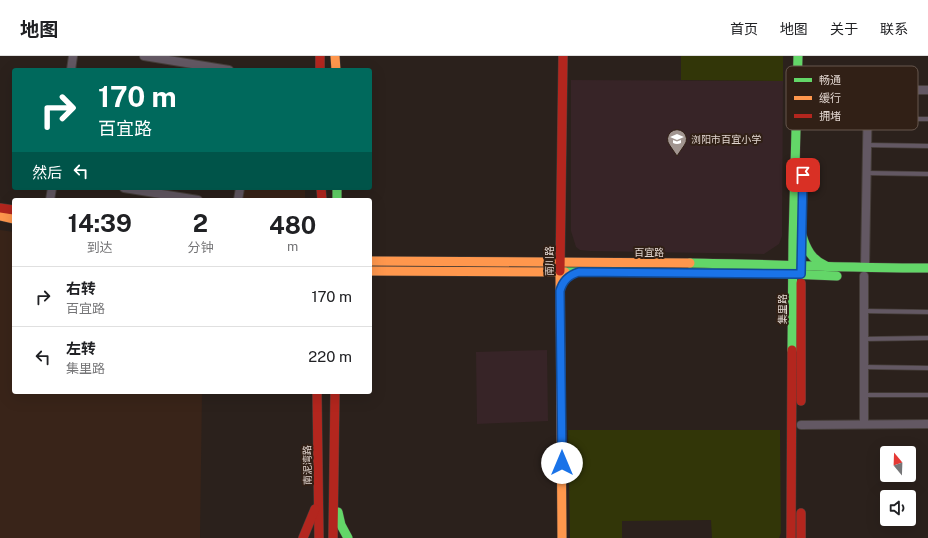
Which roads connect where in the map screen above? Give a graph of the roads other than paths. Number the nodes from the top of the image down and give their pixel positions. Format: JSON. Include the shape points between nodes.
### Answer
{"nodes":[{"id":1,"x":74,"y":56,"type":"edge"},
{"id":2,"x":144,"y":56,"type":"edge"},
{"id":3,"x":320,"y":56,"type":"edge"},
{"id":4,"x":335,"y":56,"type":"edge"},
{"id":5,"x":558,"y":56,"type":"edge"},
{"id":6,"x":563,"y":56,"type":"edge"},
{"id":7,"x":798,"y":56,"type":"edge"},
{"id":8,"x":806,"y":56,"type":"edge"},
{"id":9,"x":798,"y":66,"type":"edge"},
{"id":10,"x":806,"y":66,"type":"edge"},
{"id":11,"x":71,"y":68,"type":"edge"},
{"id":12,"x":217,"y":68,"type":"edge"},
{"id":13,"x":320,"y":68,"type":"edge"},
{"id":14,"x":336,"y":68,"type":"edge"},
{"id":15,"x":796,"y":130,"type":"edge"},
{"id":16,"x":804,"y":130,"type":"edge"},
{"id":17,"x":868,"y":130,"type":"edge"},
{"id":18,"x":867,"y":146,"type":"junction"},
{"id":19,"x":928,"y":146,"type":"edge"},
{"id":20,"x":867,"y":173,"type":"junction"},
{"id":21,"x":928,"y":174,"type":"edge"},
{"id":22,"x":136,"y":190,"type":"edge"},
{"id":23,"x":186,"y":198,"type":"edge"},
{"id":24,"x":0,"y":208,"type":"edge"},
{"id":25,"x":12,"y":210,"type":"edge"},
{"id":26,"x":0,"y":216,"type":"edge"},
{"id":27,"x":12,"y":219,"type":"edge"},
{"id":28,"x":802,"y":235,"type":"junction"},
{"id":29,"x":793,"y":240,"type":"junction"},
{"id":30,"x":558,"y":242,"type":"junction"},
{"id":31,"x":372,"y":261,"type":"edge"},
{"id":32,"x":532,"y":263,"type":"junction"},
{"id":33,"x":558,"y":267,"type":"junction"},
{"id":34,"x":579,"y":268,"type":"junction"},
{"id":35,"x":765,"y":268,"type":"junction"},
{"id":36,"x":928,"y":268,"type":"edge"},
{"id":37,"x":797,"y":270,"type":"junction"},
{"id":38,"x":372,"y":271,"type":"edge"},
{"id":39,"x":831,"y":271,"type":"junction"},
{"id":40,"x":534,"y":272,"type":"junction"},
{"id":41,"x":864,"y":272,"type":"junction"},
{"id":42,"x":928,"y":276,"type":"edge"},
{"id":43,"x":558,"y":292,"type":"junction"},
{"id":44,"x":793,"y":298,"type":"junction"},
{"id":45,"x":801,"y":304,"type":"junction"},
{"id":46,"x":864,"y":311,"type":"junction"},
{"id":47,"x":928,"y":312,"type":"edge"},
{"id":48,"x":928,"y":338,"type":"edge"},
{"id":49,"x":864,"y":339,"type":"junction"},
{"id":50,"x":864,"y":367,"type":"junction"},
{"id":51,"x":928,"y":368,"type":"edge"},
{"id":52,"x":317,"y":394,"type":"edge"},
{"id":53,"x":335,"y":394,"type":"edge"},
{"id":54,"x":864,"y":395,"type":"junction"},
{"id":55,"x":928,"y":395,"type":"edge"},
{"id":56,"x":864,"y":424,"type":"junction"},
{"id":57,"x":928,"y":424,"type":"edge"},
{"id":58,"x":801,"y":426,"type":"junction"},
{"id":59,"x":801,"y":481,"type":"dead end"},
{"id":60,"x":334,"y":494,"type":"junction"},
{"id":61,"x":318,"y":496,"type":"junction"},
{"id":62,"x":801,"y":504,"type":"dead end"},
{"id":63,"x":303,"y":538,"type":"edge"},
{"id":64,"x":319,"y":538,"type":"edge"},
{"id":65,"x":334,"y":538,"type":"edge"},
{"id":66,"x":348,"y":538,"type":"edge"},
{"id":67,"x":557,"y":538,"type":"edge"},
{"id":68,"x":562,"y":538,"type":"edge"},
{"id":69,"x":792,"y":538,"type":"edge"},
{"id":70,"x":801,"y":538,"type":"edge"}],
"edges":[{"from":1,"to":11,"type":"street"},
{"from":2,"to":12,"type":"street"},
{"from":3,"to":13,"type":"street"},
{"from":4,"to":14,"type":"street"},
{"from":5,"to":30,"type":"street","name":"南川路"},
{"from":6,"to":30,"type":"street","name":"南川路"},
{"from":7,"to":9,"type":"street","name":"集里路"},
{"from":8,"to":10,"type":"street","name":"集里路"},
{"from":15,"to":29,"type":"street","name":"集里路"},
{"from":16,"to":28,"type":"street","name":"集里路"},
{"from":17,"to":18,"type":"street"},
{"from":18,"to":19,"type":"lane"},
{"from":18,"to":20,"type":"street"},
{"from":20,"to":21,"type":"lane"},
{"from":20,"to":41,"type":"street"},
{"from":22,"to":23,"type":"street"},
{"from":24,"to":25,"type":"street"},
{"from":26,"to":27,"type":"street"},
{"from":28,"to":37,"type":"street","name":"集里路"},
{"from":28,"to":39,"type":"street","via":[[813,259]]},
{"from":29,"to":35,"type":"street","via":[[788,252]]},
{"from":29,"to":37,"type":"street","name":"集里路"},
{"from":30,"to":32,"type":"street","via":[[547,256]]},
{"from":30,"to":33,"type":"street","name":"南川路"},
{"from":30,"to":34,"type":"street","via":[[567,257]]},
{"from":31,"to":32,"type":"street","name":"百宜路"},
{"from":32,"to":33,"type":"street","name":"百宜路"},
{"from":33,"to":34,"type":"street","name":"百宜路"},
{"from":33,"to":40,"type":"street","name":"百宜路"},
{"from":33,"to":43,"type":"street","name":"南川路"},
{"from":34,"to":35,"type":"street","name":"百宜路"},
{"from":34,"to":43,"type":"street","via":[[567,278]]},
{"from":35,"to":37,"type":"street","name":"百宜路"},
{"from":35,"to":44,"type":"street","via":[[783,281]]},
{"from":36,"to":41,"type":"street","name":"百宜路"},
{"from":37,"to":39,"type":"street","name":"百宜路"},
{"from":37,"to":44,"type":"street","name":"集里路"},
{"from":37,"to":45,"type":"street","name":"集里路"},
{"from":38,"to":40,"type":"street","name":"百宜路"},
{"from":39,"to":41,"type":"street","name":"百宜路"},
{"from":39,"to":45,"type":"street","via":[[810,285]]},
{"from":40,"to":43,"type":"street","via":[[549,279]]},
{"from":41,"to":42,"type":"street","name":"百宜路"},
{"from":41,"to":46,"type":"street"},
{"from":43,"to":67,"type":"street","name":"南川路"},
{"from":43,"to":68,"type":"street","name":"南川路"},
{"from":44,"to":69,"type":"street","name":"集里路"},
{"from":45,"to":58,"type":"street","name":"集里路"},
{"from":46,"to":47,"type":"lane"},
{"from":46,"to":49,"type":"street"},
{"from":48,"to":49,"type":"lane"},
{"from":49,"to":50,"type":"street"},
{"from":50,"to":51,"type":"lane"},
{"from":50,"to":54,"type":"street"},
{"from":52,"to":61,"type":"street","name":"南泥湾路"},
{"from":53,"to":60,"type":"street"},
{"from":54,"to":55,"type":"lane"},
{"from":54,"to":56,"type":"street"},
{"from":56,"to":57,"type":"street"},
{"from":56,"to":58,"type":"street"},
{"from":58,"to":59,"type":"street","name":"集里路"},
{"from":60,"to":65,"type":"street"},
{"from":60,"to":66,"type":"street","via":[[341,525]]},
{"from":61,"to":63,"type":"street","via":[[310,526]]},
{"from":61,"to":64,"type":"street","name":"南泥湾路"},
{"from":62,"to":70,"type":"street"}]}
